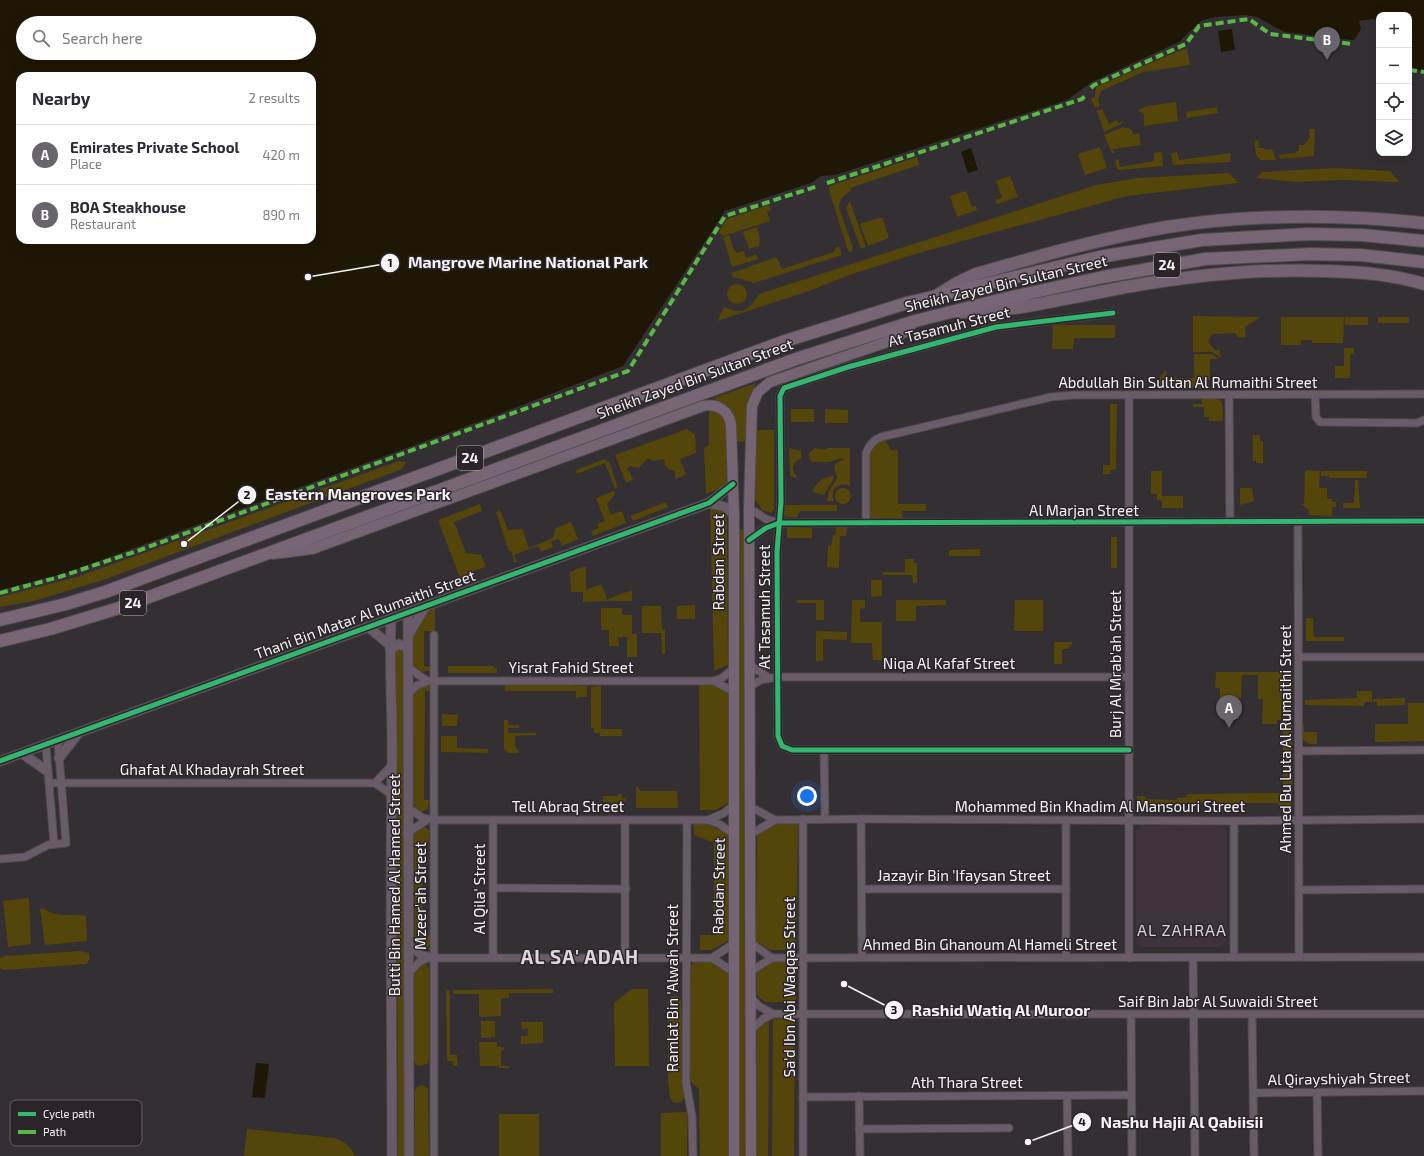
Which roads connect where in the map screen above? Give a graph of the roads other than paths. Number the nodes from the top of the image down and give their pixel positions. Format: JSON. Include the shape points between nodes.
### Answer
{"nodes":[{"id":1,"x":1424,"y":223,"type":"edge"},
{"id":2,"x":1424,"y":241,"type":"edge"},
{"id":3,"x":1424,"y":262,"type":"edge"},
{"id":4,"x":1402,"y":277,"type":"junction"},
{"id":5,"x":1424,"y":280,"type":"edge"},
{"id":6,"x":1424,"y":284,"type":"edge"},
{"id":7,"x":939,"y":294,"type":"junction"},
{"id":8,"x":953,"y":312,"type":"junction"},
{"id":9,"x":1113,"y":313,"type":"dead end"},
{"id":10,"x":915,"y":322,"type":"junction"},
{"id":11,"x":1424,"y":394,"type":"edge"},
{"id":12,"x":1129,"y":395,"type":"junction"},
{"id":13,"x":1229,"y":395,"type":"junction"},
{"id":14,"x":1315,"y":395,"type":"junction"},
{"id":15,"x":1424,"y":420,"type":"edge"},
{"id":16,"x":751,"y":450,"type":"junction"},
{"id":17,"x":732,"y":452,"type":"junction"},
{"id":18,"x":733,"y":484,"type":"junction"},
{"id":19,"x":709,"y":503,"type":"junction"},
{"id":20,"x":749,"y":508,"type":"junction"},
{"id":21,"x":734,"y":515,"type":"junction"},
{"id":22,"x":1298,"y":521,"type":"junction"},
{"id":23,"x":1230,"y":522,"type":"junction"},
{"id":24,"x":1424,"y":522,"type":"edge"},
{"id":25,"x":779,"y":523,"type":"junction"},
{"id":26,"x":866,"y":523,"type":"junction"},
{"id":27,"x":1130,"y":523,"type":"junction"},
{"id":28,"x":749,"y":540,"type":"junction"},
{"id":29,"x":263,"y":555,"type":"junction"},
{"id":30,"x":425,"y":607,"type":"junction"},
{"id":31,"x":408,"y":613,"type":"junction"},
{"id":32,"x":392,"y":619,"type":"junction"},
{"id":33,"x":0,"y":620,"type":"edge"},
{"id":34,"x":368,"y":628,"type":"junction"},
{"id":35,"x":408,"y":635,"type":"junction"},
{"id":36,"x":434,"y":635,"type":"dead end"},
{"id":37,"x":0,"y":641,"type":"edge"},
{"id":38,"x":390,"y":647,"type":"junction"},
{"id":39,"x":408,"y":648,"type":"junction"},
{"id":40,"x":1299,"y":657,"type":"junction"},
{"id":41,"x":1424,"y":657,"type":"edge"},
{"id":42,"x":750,"y":665,"type":"junction"},
{"id":43,"x":408,"y":666,"type":"junction"},
{"id":44,"x":734,"y":669,"type":"junction"},
{"id":45,"x":777,"y":677,"type":"junction"},
{"id":46,"x":1129,"y":677,"type":"junction"},
{"id":47,"x":769,"y":678,"type":"junction"},
{"id":48,"x":431,"y":681,"type":"junction"},
{"id":49,"x":714,"y":681,"type":"junction"},
{"id":50,"x":751,"y":686,"type":"junction"},
{"id":51,"x":734,"y":692,"type":"junction"},
{"id":52,"x":409,"y":693,"type":"junction"},
{"id":53,"x":77,"y":734,"type":"junction"},
{"id":54,"x":58,"y":742,"type":"junction"},
{"id":55,"x":46,"y":746,"type":"junction"},
{"id":56,"x":824,"y":750,"type":"junction"},
{"id":57,"x":1129,"y":750,"type":"junction"},
{"id":58,"x":1424,"y":750,"type":"edge"},
{"id":59,"x":1299,"y":751,"type":"junction"},
{"id":60,"x":23,"y":754,"type":"junction"},
{"id":61,"x":59,"y":758,"type":"junction"},
{"id":62,"x":0,"y":762,"type":"edge"},
{"id":63,"x":392,"y":765,"type":"junction"},
{"id":64,"x":47,"y":771,"type":"junction"},
{"id":65,"x":61,"y":782,"type":"junction"},
{"id":66,"x":49,"y":783,"type":"junction"},
{"id":67,"x":375,"y":783,"type":"junction"},
{"id":68,"x":392,"y":795,"type":"junction"},
{"id":69,"x":734,"y":805,"type":"junction"},
{"id":70,"x":751,"y":807,"type":"junction"},
{"id":71,"x":408,"y":808,"type":"junction"},
{"id":72,"x":803,"y":819,"type":"junction"},
{"id":73,"x":825,"y":819,"type":"junction"},
{"id":74,"x":862,"y":819,"type":"junction"},
{"id":75,"x":1424,"y":819,"type":"edge"},
{"id":76,"x":430,"y":820,"type":"junction"},
{"id":77,"x":493,"y":820,"type":"junction"},
{"id":78,"x":625,"y":820,"type":"junction"},
{"id":79,"x":687,"y":820,"type":"junction"},
{"id":80,"x":708,"y":820,"type":"junction"},
{"id":81,"x":775,"y":820,"type":"junction"},
{"id":82,"x":1066,"y":820,"type":"junction"},
{"id":83,"x":1130,"y":821,"type":"junction"},
{"id":84,"x":1234,"y":821,"type":"junction"},
{"id":85,"x":1299,"y":821,"type":"junction"},
{"id":86,"x":407,"y":833,"type":"junction"},
{"id":87,"x":751,"y":834,"type":"junction"},
{"id":88,"x":735,"y":835,"type":"junction"},
{"id":89,"x":54,"y":844,"type":"junction"},
{"id":90,"x":0,"y":859,"type":"edge"},
{"id":91,"x":494,"y":888,"type":"junction"},
{"id":92,"x":626,"y":889,"type":"junction"},
{"id":93,"x":862,"y":889,"type":"junction"},
{"id":94,"x":1066,"y":889,"type":"junction"},
{"id":95,"x":1424,"y":889,"type":"edge"},
{"id":96,"x":1299,"y":890,"type":"junction"},
{"id":97,"x":752,"y":943,"type":"junction"},
{"id":98,"x":733,"y":944,"type":"junction"},
{"id":99,"x":409,"y":945,"type":"junction"},
{"id":100,"x":493,"y":957,"type":"junction"},
{"id":101,"x":803,"y":957,"type":"junction"},
{"id":102,"x":862,"y":957,"type":"junction"},
{"id":103,"x":1066,"y":957,"type":"junction"},
{"id":104,"x":1234,"y":957,"type":"junction"},
{"id":105,"x":1299,"y":957,"type":"junction"},
{"id":106,"x":1424,"y":957,"type":"edge"},
{"id":107,"x":431,"y":958,"type":"junction"},
{"id":108,"x":625,"y":958,"type":"junction"},
{"id":109,"x":686,"y":958,"type":"junction"},
{"id":110,"x":712,"y":958,"type":"junction"},
{"id":111,"x":772,"y":958,"type":"junction"},
{"id":112,"x":1130,"y":958,"type":"junction"},
{"id":113,"x":1193,"y":958,"type":"junction"},
{"id":114,"x":734,"y":972,"type":"junction"},
{"id":115,"x":751,"y":972,"type":"junction"},
{"id":116,"x":409,"y":973,"type":"junction"},
{"id":117,"x":751,"y":998,"type":"junction"},
{"id":118,"x":773,"y":1014,"type":"junction"},
{"id":119,"x":803,"y":1014,"type":"junction"},
{"id":120,"x":1424,"y":1014,"type":"edge"},
{"id":121,"x":1132,"y":1015,"type":"junction"},
{"id":122,"x":1194,"y":1015,"type":"junction"},
{"id":123,"x":1252,"y":1015,"type":"junction"},
{"id":124,"x":752,"y":1029,"type":"junction"},
{"id":125,"x":1424,"y":1091,"type":"edge"},
{"id":126,"x":1317,"y":1092,"type":"junction"},
{"id":127,"x":1254,"y":1093,"type":"junction"},
{"id":128,"x":1131,"y":1095,"type":"junction"},
{"id":129,"x":859,"y":1096,"type":"junction"},
{"id":130,"x":1067,"y":1096,"type":"junction"},
{"id":131,"x":803,"y":1097,"type":"junction"},
{"id":132,"x":1009,"y":1128,"type":"dead end"},
{"id":133,"x":859,"y":1129,"type":"junction"},
{"id":134,"x":392,"y":1156,"type":"edge"},
{"id":135,"x":409,"y":1156,"type":"edge"},
{"id":136,"x":434,"y":1156,"type":"edge"},
{"id":137,"x":693,"y":1156,"type":"edge"},
{"id":138,"x":734,"y":1156,"type":"edge"},
{"id":139,"x":751,"y":1156,"type":"edge"},
{"id":140,"x":803,"y":1156,"type":"edge"},
{"id":141,"x":860,"y":1156,"type":"edge"},
{"id":142,"x":1068,"y":1156,"type":"edge"},
{"id":143,"x":1132,"y":1156,"type":"edge"},
{"id":144,"x":1194,"y":1156,"type":"edge"},
{"id":145,"x":1254,"y":1156,"type":"edge"},
{"id":146,"x":1318,"y":1156,"type":"edge"}],
"edges":[{"from":1,"to":7,"type":"main road","via":[[1356,217],[1300,216],[1168,227],[981,273]]},
{"from":2,"to":7,"type":"highway","name":"Sheikh Zayed Bin Sultan Street","number":"24","via":[[1362,235],[1308,234],[1202,240],[1099,257]]},
{"from":3,"to":8,"type":"highway","name":"Sheikh Zayed Bin Sultan Street","number":"24","via":[[1361,255],[1310,254],[1205,259],[1103,277]]},
{"from":4,"to":5,"type":"main road"},
{"from":4,"to":6,"type":"main road"},
{"from":4,"to":8,"type":"main road","via":[[1308,270],[1238,273],[1139,285],[1011,309]]},
{"from":7,"to":33,"type":"highway","name":"Sheikh Zayed Bin Sultan Street","number":"24","via":[[785,341],[105,592]]},
{"from":8,"to":10,"type":"highway","name":"Sheikh Zayed Bin Sultan Street","number":"24"},
{"from":9,"to":25,"type":"street","name":"At Tasamuh Street","via":[[996,327],[878,358],[786,386],[780,396]]},
{"from":10,"to":16,"type":"main road","name":"Rabdan Street","via":[[887,342],[777,379],[763,387],[752,406]]},
{"from":10,"to":29,"type":"highway","name":"Sheikh Zayed Bin Sultan Street","number":"24","via":[[796,359]]},
{"from":11,"to":14,"type":"street","name":"Abdullah Bin Sultan Al Rumaithi Street"},
{"from":12,"to":13,"type":"street","name":"Abdullah Bin Sultan Al Rumaithi Street"},
{"from":12,"to":26,"type":"street","name":"Abdullah Bin Sultan Al Rumaithi Street","via":[[1053,396],[878,438],[866,453]]},
{"from":12,"to":27,"type":"street","name":"Burj Al Mrab'ah Street"},
{"from":13,"to":14,"type":"street","name":"Abdullah Bin Sultan Al Rumaithi Street"},
{"from":13,"to":23,"type":"street"},
{"from":14,"to":15,"type":"street","via":[[1316,417],[1320,422],[1417,423]]},
{"from":16,"to":17,"type":"main road","via":[[740,446]]},
{"from":16,"to":20,"type":"main road","name":"Rabdan Street"},
{"from":17,"to":18,"type":"main road","name":"Rabdan Street"},
{"from":17,"to":29,"type":"main road","name":"Rabdan Street","via":[[728,416],[718,406],[703,406],[312,549]]},
{"from":18,"to":19,"type":"street","name":"Thani Bin Matar Al Rumaithi Street"},
{"from":18,"to":21,"type":"main road","name":"Rabdan Street"},
{"from":19,"to":21,"type":"street","via":[[726,507]]},
{"from":19,"to":30,"type":"street","name":"Thani Bin Matar Al Rumaithi Street"},
{"from":20,"to":25,"type":"street","name":"Al Marjan Street","via":[[766,519]]},
{"from":20,"to":28,"type":"main road","name":"Rabdan Street"},
{"from":21,"to":44,"type":"main road","name":"Rabdan Street"},
{"from":22,"to":23,"type":"street","name":"Al Marjan Street"},
{"from":22,"to":24,"type":"street","name":"Al Marjan Street"},
{"from":22,"to":40,"type":"street","name":"Ahmed Bu Luta Al Rumaithi Street"},
{"from":23,"to":27,"type":"street","name":"Al Marjan Street"},
{"from":25,"to":26,"type":"street","name":"Al Marjan Street"},
{"from":25,"to":28,"type":"street","name":"Al Marjan Street","via":[[766,528]]},
{"from":25,"to":45,"type":"street","name":"At Tasamuh Street"},
{"from":26,"to":27,"type":"street","name":"Al Marjan Street"},
{"from":27,"to":46,"type":"street","name":"Burj Al Mrab'ah Street"},
{"from":28,"to":42,"type":"main road","name":"Rabdan Street"},
{"from":29,"to":37,"type":"highway","name":"Sheikh Zayed Bin Sultan Street","number":"24","via":[[98,615],[50,630]]},
{"from":30,"to":31,"type":"street","name":"Thani Bin Matar Al Rumaithi Street"},
{"from":30,"to":35,"type":"street"},
{"from":31,"to":32,"type":"street","name":"Thani Bin Matar Al Rumaithi Street"},
{"from":31,"to":35,"type":"street","name":"Butti Bin Hamed Al Hamed Street"},
{"from":32,"to":34,"type":"street","name":"Thani Bin Matar Al Rumaithi Street"},
{"from":32,"to":38,"type":"street","name":"Butti Bin Hamed Al Hamed Street"},
{"from":34,"to":38,"type":"street"},
{"from":34,"to":53,"type":"street","name":"Thani Bin Matar Al Rumaithi Street"},
{"from":35,"to":39,"type":"street","name":"Butti Bin Hamed Al Hamed Street"},
{"from":36,"to":48,"type":"street","name":"Mzeer'ah Street"},
{"from":38,"to":39,"type":"street","via":[[403,644]]},
{"from":38,"to":63,"type":"street","name":"Butti Bin Hamed Al Hamed Street"},
{"from":39,"to":43,"type":"street","name":"Butti Bin Hamed Al Hamed Street"},
{"from":40,"to":41,"type":"street"},
{"from":40,"to":59,"type":"street","name":"Ahmed Bu Luta Al Rumaithi Street"},
{"from":42,"to":47,"type":"street"},
{"from":42,"to":50,"type":"main road","name":"Rabdan Street"},
{"from":43,"to":48,"type":"street"},
{"from":43,"to":52,"type":"street","name":"Butti Bin Hamed Al Hamed Street"},
{"from":44,"to":49,"type":"street","name":"Yisrat Fahid Street"},
{"from":44,"to":51,"type":"main road","name":"Rabdan Street"},
{"from":45,"to":46,"type":"street","name":"Niqa Al Kafaf Street"},
{"from":45,"to":47,"type":"street","name":"Niqa Al Kafaf Street"},
{"from":45,"to":56,"type":"street","name":"At Tasamuh Street","via":[[780,743],[789,749]]},
{"from":46,"to":57,"type":"street","name":"Burj Al Mrab'ah Street"},
{"from":47,"to":50,"type":"street","name":"Niqa Al Kafaf Street"},
{"from":48,"to":49,"type":"street","name":"Yisrat Fahid Street"},
{"from":48,"to":52,"type":"street","via":[[416,686]]},
{"from":48,"to":76,"type":"street","name":"Mzeer'ah Street"},
{"from":49,"to":51,"type":"street","name":"Yisrat Fahid Street"},
{"from":50,"to":70,"type":"main road","name":"Rabdan Street"},
{"from":51,"to":69,"type":"main road","name":"Rabdan Street"},
{"from":52,"to":71,"type":"street","name":"Butti Bin Hamed Al Hamed Street"},
{"from":53,"to":54,"type":"street","name":"Thani Bin Matar Al Rumaithi Street"},
{"from":53,"to":61,"type":"street"},
{"from":54,"to":55,"type":"street","name":"Thani Bin Matar Al Rumaithi Street"},
{"from":54,"to":61,"type":"street"},
{"from":55,"to":60,"type":"street","name":"Thani Bin Matar Al Rumaithi Street"},
{"from":55,"to":64,"type":"street"},
{"from":56,"to":57,"type":"street","name":"At Tasamuh Street"},
{"from":56,"to":73,"type":"street"},
{"from":57,"to":83,"type":"street","name":"Burj Al Mrab'ah Street"},
{"from":58,"to":59,"type":"street"},
{"from":59,"to":85,"type":"street","name":"Ahmed Bu Luta Al Rumaithi Street"},
{"from":60,"to":62,"type":"street","name":"Thani Bin Matar Al Rumaithi Street"},
{"from":60,"to":64,"type":"street"},
{"from":61,"to":65,"type":"street"},
{"from":63,"to":67,"type":"street"},
{"from":63,"to":68,"type":"street","name":"Butti Bin Hamed Al Hamed Street"},
{"from":64,"to":66,"type":"street"},
{"from":65,"to":66,"type":"street","name":"Ghafat Al Khadayrah Street"},
{"from":65,"to":67,"type":"street","name":"Ghafat Al Khadayrah Street"},
{"from":65,"to":89,"type":"street","via":[[66,843]]},
{"from":66,"to":89,"type":"street"},
{"from":67,"to":68,"type":"street"},
{"from":68,"to":134,"type":"street","name":"Butti Bin Hamed Al Hamed Street"},
{"from":69,"to":80,"type":"street","name":"Tell Abraq Street"},
{"from":69,"to":88,"type":"main road","name":"Rabdan Street"},
{"from":70,"to":81,"type":"street"},
{"from":70,"to":87,"type":"main road","name":"Rabdan Street"},
{"from":71,"to":76,"type":"street"},
{"from":71,"to":86,"type":"street","name":"Butti Bin Hamed Al Hamed Street"},
{"from":72,"to":73,"type":"street","name":"Mohammed Bin Khadim Al Mansouri Street"},
{"from":72,"to":81,"type":"street","name":"Mohammed Bin Khadim Al Mansouri Street"},
{"from":72,"to":101,"type":"street","name":"Sa'd Ibn Abi Waqqas Street"},
{"from":73,"to":74,"type":"street","name":"Mohammed Bin Khadim Al Mansouri Street"},
{"from":74,"to":82,"type":"street","name":"Mohammed Bin Khadim Al Mansouri Street"},
{"from":74,"to":93,"type":"street"},
{"from":75,"to":85,"type":"street","name":"Mohammed Bin Khadim Al Mansouri Street"},
{"from":76,"to":77,"type":"street","name":"Tell Abraq Street"},
{"from":76,"to":86,"type":"street"},
{"from":76,"to":107,"type":"street","name":"Mzeer'ah Street"},
{"from":77,"to":78,"type":"street","name":"Tell Abraq Street"},
{"from":77,"to":91,"type":"street","name":"Al Qila' Street"},
{"from":78,"to":79,"type":"street","name":"Tell Abraq Street"},
{"from":78,"to":92,"type":"street"},
{"from":79,"to":80,"type":"street","name":"Tell Abraq Street"},
{"from":79,"to":109,"type":"street","name":"Ramlat Bin 'Alwah Street"},
{"from":80,"to":88,"type":"street","name":"Tell Abraq Street"},
{"from":81,"to":87,"type":"street","name":"Mohammed Bin Khadim Al Mansouri Street"},
{"from":82,"to":83,"type":"street","name":"Mohammed Bin Khadim Al Mansouri Street"},
{"from":82,"to":94,"type":"street"},
{"from":83,"to":84,"type":"street","name":"Mohammed Bin Khadim Al Mansouri Street"},
{"from":83,"to":112,"type":"street","name":"Burj Al Mrab'ah Street"},
{"from":84,"to":85,"type":"street","name":"Mohammed Bin Khadim Al Mansouri Street"},
{"from":84,"to":104,"type":"street"},
{"from":85,"to":96,"type":"street","name":"Ahmed Bu Luta Al Rumaithi Street"},
{"from":86,"to":99,"type":"street","name":"Butti Bin Hamed Al Hamed Street"},
{"from":87,"to":97,"type":"main road","name":"Rabdan Street"},
{"from":88,"to":98,"type":"main road","name":"Rabdan Street"},
{"from":89,"to":90,"type":"street","via":[[25,857]]},
{"from":91,"to":92,"type":"street"},
{"from":91,"to":100,"type":"street","name":"Al Qila' Street"},
{"from":92,"to":108,"type":"street"},
{"from":93,"to":94,"type":"street","name":"Jazayir Bin 'Ifaysan Street"},
{"from":93,"to":102,"type":"street"},
{"from":94,"to":103,"type":"street"},
{"from":95,"to":96,"type":"street"},
{"from":96,"to":105,"type":"street","name":"Ahmed Bu Luta Al Rumaithi Street"},
{"from":97,"to":111,"type":"street"},
{"from":97,"to":115,"type":"main road","name":"Rabdan Street"},
{"from":98,"to":110,"type":"street"},
{"from":98,"to":114,"type":"main road","name":"Rabdan Street"},
{"from":99,"to":107,"type":"street"},
{"from":99,"to":116,"type":"street","name":"Butti Bin Hamed Al Hamed Street"},
{"from":100,"to":107,"type":"street"},
{"from":100,"to":108,"type":"street"},
{"from":101,"to":102,"type":"street","name":"Ahmed Bin Ghanoum Al Hameli Street"},
{"from":101,"to":111,"type":"street","name":"Ahmed Bin Ghanoum Al Hameli Street"},
{"from":101,"to":119,"type":"street","name":"Sa'd Ibn Abi Waqqas Street"},
{"from":102,"to":103,"type":"street","name":"Ahmed Bin Ghanoum Al Hameli Street"},
{"from":103,"to":112,"type":"street","name":"Ahmed Bin Ghanoum Al Hameli Street"},
{"from":104,"to":105,"type":"street","name":"Ahmed Bin Ghanoum Al Hameli Street"},
{"from":104,"to":113,"type":"street","name":"Ahmed Bin Ghanoum Al Hameli Street"},
{"from":105,"to":106,"type":"street","name":"Ahmed Bin Ghanoum Al Hameli Street"},
{"from":107,"to":116,"type":"street","via":[[419,962]]},
{"from":107,"to":136,"type":"street","name":"Mzeer'ah Street"},
{"from":108,"to":109,"type":"street"},
{"from":109,"to":110,"type":"street"},
{"from":109,"to":137,"type":"street","name":"Ramlat Bin 'Alwah Street","via":[[686,1083],[692,1116]]},
{"from":110,"to":114,"type":"street"},
{"from":111,"to":115,"type":"street"},
{"from":112,"to":113,"type":"street","name":"Ahmed Bin Ghanoum Al Hameli Street"},
{"from":113,"to":122,"type":"street"},
{"from":114,"to":138,"type":"main road","name":"Rabdan Street"},
{"from":115,"to":117,"type":"main road","name":"Rabdan Street"},
{"from":116,"to":135,"type":"street","name":"Butti Bin Hamed Al Hamed Street"},
{"from":117,"to":118,"type":"street"},
{"from":117,"to":124,"type":"main road","name":"Rabdan Street"},
{"from":118,"to":119,"type":"street","name":"Saif Bin Jabr Al Suwaidi Street"},
{"from":118,"to":124,"type":"street"},
{"from":119,"to":121,"type":"street","name":"Saif Bin Jabr Al Suwaidi Street"},
{"from":119,"to":131,"type":"street","name":"Sa'd Ibn Abi Waqqas Street"},
{"from":120,"to":123,"type":"street","name":"Saif Bin Jabr Al Suwaidi Street"},
{"from":121,"to":122,"type":"street","name":"Saif Bin Jabr Al Suwaidi Street"},
{"from":121,"to":128,"type":"street"},
{"from":122,"to":123,"type":"street","name":"Saif Bin Jabr Al Suwaidi Street"},
{"from":122,"to":144,"type":"street"},
{"from":123,"to":127,"type":"street"},
{"from":124,"to":139,"type":"main road","name":"Rabdan Street"},
{"from":125,"to":126,"type":"street","name":"Al Qirayshiyah Street"},
{"from":126,"to":127,"type":"street","name":"Al Qirayshiyah Street"},
{"from":126,"to":146,"type":"street"},
{"from":127,"to":145,"type":"street"},
{"from":128,"to":130,"type":"street","name":"Ath Thara Street"},
{"from":128,"to":143,"type":"street"},
{"from":129,"to":130,"type":"street","name":"Ath Thara Street"},
{"from":129,"to":131,"type":"street","name":"Ath Thara Street"},
{"from":129,"to":133,"type":"street"},
{"from":130,"to":142,"type":"street"},
{"from":131,"to":140,"type":"street","name":"Sa'd Ibn Abi Waqqas Street"},
{"from":132,"to":133,"type":"street"},
{"from":133,"to":141,"type":"street"}]}
